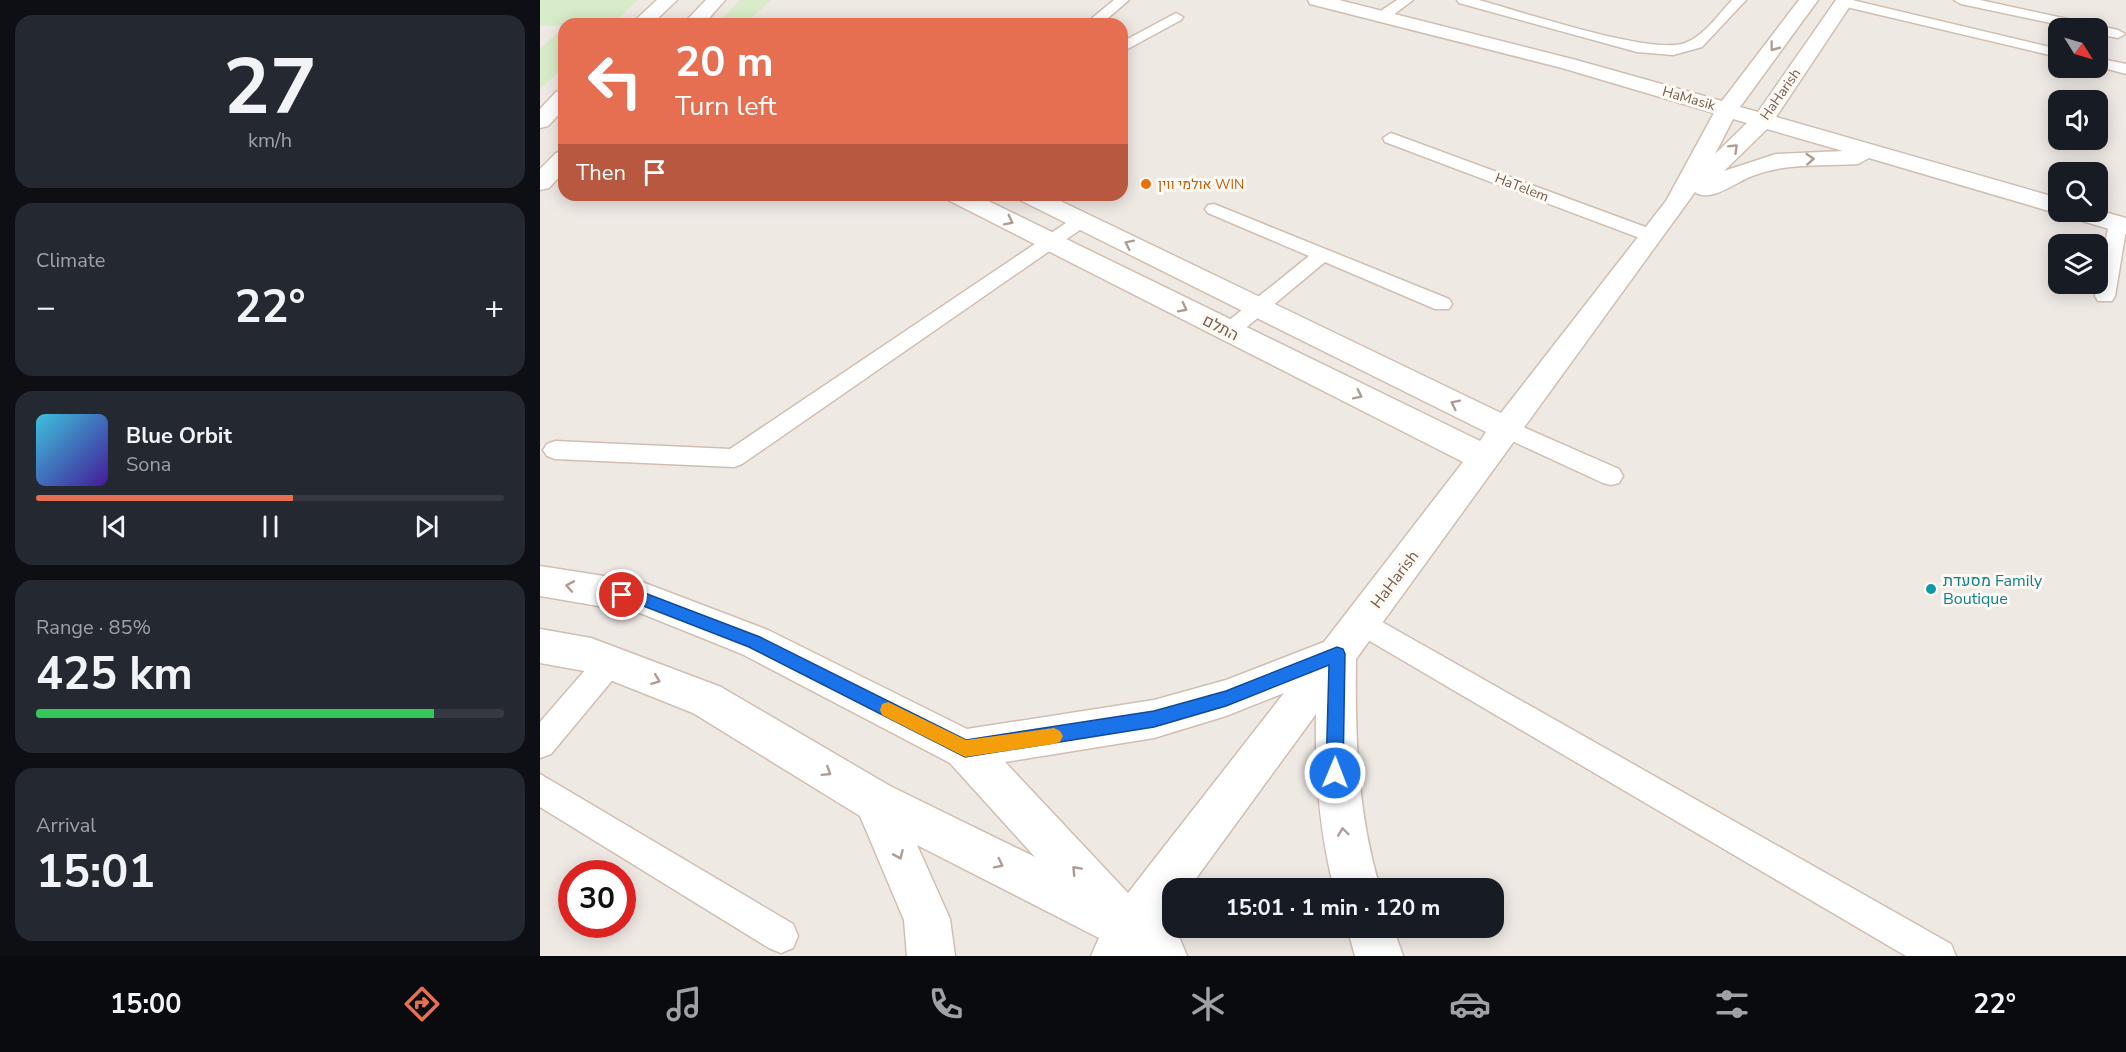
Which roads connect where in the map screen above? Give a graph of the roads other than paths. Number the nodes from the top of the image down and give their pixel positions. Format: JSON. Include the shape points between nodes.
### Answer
{"nodes":[{"id":1,"x":668,"y":0,"type":"edge"},
{"id":2,"x":716,"y":0,"type":"edge"},
{"id":3,"x":1122,"y":0,"type":"edge"},
{"id":4,"x":1317,"y":0,"type":"edge"},
{"id":5,"x":1406,"y":0,"type":"edge"},
{"id":6,"x":1464,"y":0,"type":"edge"},
{"id":7,"x":1739,"y":0,"type":"edge"},
{"id":8,"x":1961,"y":0,"type":"edge"},
{"id":9,"x":1805,"y":1,"type":"edge"},
{"id":10,"x":1844,"y":1,"type":"edge"},
{"id":11,"x":1344,"y":3,"type":"edge"},
{"id":12,"x":1384,"y":15,"type":"junction"},
{"id":13,"x":1176,"y":17,"type":"dead end"},
{"id":14,"x":648,"y":18,"type":"edge"},
{"id":15,"x":699,"y":18,"type":"edge"},
{"id":16,"x":1100,"y":18,"type":"edge"},
{"id":17,"x":2048,"y":19,"type":"edge"},
{"id":18,"x":2108,"y":32,"type":"edge"},
{"id":19,"x":2118,"y":34,"type":"dead end"},
{"id":20,"x":1128,"y":45,"type":"edge"},
{"id":21,"x":2048,"y":51,"type":"edge"},
{"id":22,"x":2108,"y":65,"type":"edge"},
{"id":23,"x":2126,"y":69,"type":"edge"},
{"id":24,"x":558,"y":104,"type":"edge"},
{"id":25,"x":1727,"y":109,"type":"junction"},
{"id":26,"x":1764,"y":119,"type":"junction"},
{"id":27,"x":540,"y":121,"type":"edge"},
{"id":28,"x":1391,"y":138,"type":"dead end"},
{"id":29,"x":1895,"y":157,"type":"junction"},
{"id":30,"x":558,"y":164,"type":"edge"},
{"id":31,"x":540,"y":183,"type":"edge"},
{"id":32,"x":969,"y":201,"type":"edge"},
{"id":33,"x":1041,"y":201,"type":"edge"},
{"id":34,"x":1677,"y":203,"type":"junction"},
{"id":35,"x":2048,"y":203,"type":"edge"},
{"id":36,"x":1214,"y":210,"type":"dead end"},
{"id":37,"x":1081,"y":220,"type":"junction"},
{"id":38,"x":2122,"y":225,"type":"edge"},
{"id":39,"x":1652,"y":236,"type":"junction"},
{"id":40,"x":1050,"y":242,"type":"junction"},
{"id":41,"x":1323,"y":254,"type":"junction"},
{"id":42,"x":2105,"y":296,"type":"dead end"},
{"id":43,"x":1442,"y":304,"type":"dead end"},
{"id":44,"x":1258,"y":308,"type":"junction"},
{"id":45,"x":1229,"y":331,"type":"junction"},
{"id":46,"x":1507,"y":429,"type":"junction"},
{"id":47,"x":555,"y":450,"type":"dead end"},
{"id":48,"x":1485,"y":459,"type":"junction"},
{"id":49,"x":1611,"y":476,"type":"dead end"},
{"id":50,"x":540,"y":581,"type":"edge"},
{"id":51,"x":1362,"y":622,"type":"junction"},
{"id":52,"x":540,"y":646,"type":"edge"},
{"id":53,"x":1337,"y":654,"type":"junction"},
{"id":54,"x":610,"y":662,"type":"junction"},
{"id":55,"x":540,"y":744,"type":"edge"},
{"id":56,"x":965,"y":749,"type":"junction"},
{"id":57,"x":540,"y":789,"type":"edge"},
{"id":58,"x":874,"y":801,"type":"junction"},
{"id":59,"x":1354,"y":878,"type":"edge"},
{"id":60,"x":780,"y":936,"type":"dead end"},
{"id":61,"x":1373,"y":938,"type":"edge"},
{"id":62,"x":1136,"y":947,"type":"edge"},
{"id":63,"x":931,"y":956,"type":"edge"},
{"id":64,"x":1379,"y":956,"type":"edge"},
{"id":65,"x":1939,"y":956,"type":"edge"}],
"edges":[{"from":1,"to":14,"type":"street"},
{"from":2,"to":15,"type":"street"},
{"from":3,"to":16,"type":"lane"},
{"from":4,"to":11,"type":"street","name":"HaMasik"},
{"from":5,"to":12,"type":"lane"},
{"from":6,"to":7,"type":"lane","via":[[1666,53],[1700,43]]},
{"from":8,"to":17,"type":"lane"},
{"from":9,"to":25,"type":"street","name":"HaHarish","one_way":true},
{"from":10,"to":21,"type":"lane"},
{"from":10,"to":26,"type":"street","name":"HaHarish"},
{"from":11,"to":12,"type":"street","name":"HaMasik"},
{"from":12,"to":25,"type":"street","name":"HaMasik"},
{"from":13,"to":20,"type":"lane"},
{"from":18,"to":19,"type":"lane"},
{"from":22,"to":23,"type":"lane"},
{"from":24,"to":27,"type":"street"},
{"from":25,"to":26,"type":"street","name":"HaMasik"},
{"from":25,"to":34,"type":"street","name":"HaHarish"},
{"from":26,"to":29,"type":"street","name":"HaMasik"},
{"from":34,"to":26,"type":"street","name":"HaHarish","one_way":true},
{"from":28,"to":39,"type":"lane","name":"HaTelem"},
{"from":34,"to":29,"type":"street","one_way":true,"via":[[1745,170],[1776,161]]},
{"from":29,"to":35,"type":"street","name":"HaMasik"},
{"from":30,"to":31,"type":"street"},
{"from":32,"to":40,"type":"street","name":"התלם","one_way":true},
{"from":33,"to":37,"type":"street","name":"התלם"},
{"from":34,"to":39,"type":"street","name":"HaHarish"},
{"from":36,"to":41,"type":"lane"},
{"from":37,"to":40,"type":"lane"},
{"from":44,"to":37,"type":"street","name":"התלם","one_way":true},
{"from":38,"to":42,"type":"lane"},
{"from":39,"to":46,"type":"street","name":"HaHarish"},
{"from":40,"to":45,"type":"street","name":"התלם","one_way":true},
{"from":40,"to":47,"type":"lane","via":[[734,458]]},
{"from":41,"to":43,"type":"lane"},
{"from":41,"to":44,"type":"lane"},
{"from":44,"to":45,"type":"lane"},
{"from":46,"to":44,"type":"street","name":"התלם","one_way":true},
{"from":45,"to":48,"type":"street","name":"התלם","one_way":true},
{"from":46,"to":48,"type":"street","name":"HaHarish"},
{"from":46,"to":49,"type":"lane"},
{"from":48,"to":51,"type":"street","name":"HaHarish"},
{"from":56,"to":50,"type":"street","one_way":true,"via":[[755,642],[642,598]]},
{"from":51,"to":53,"type":"street","name":"HaHarish"},
{"from":51,"to":65,"type":"lane"},
{"from":52,"to":54,"type":"street"},
{"from":53,"to":56,"type":"street","via":[[1226,698],[1154,719]]},
{"from":59,"to":53,"type":"street","one_way":true,"via":[[1345,852],[1335,773]]},
{"from":53,"to":62,"type":"street","name":"HaHarish"},
{"from":54,"to":55,"type":"lane"},
{"from":54,"to":58,"type":"street","one_way":true,"via":[[707,700]]},
{"from":62,"to":56,"type":"street","one_way":true},
{"from":57,"to":60,"type":"lane"},
{"from":58,"to":62,"type":"street","one_way":true},
{"from":58,"to":63,"type":"street","one_way":true,"via":[[927,918]]},
{"from":61,"to":64,"type":"street"}]}
